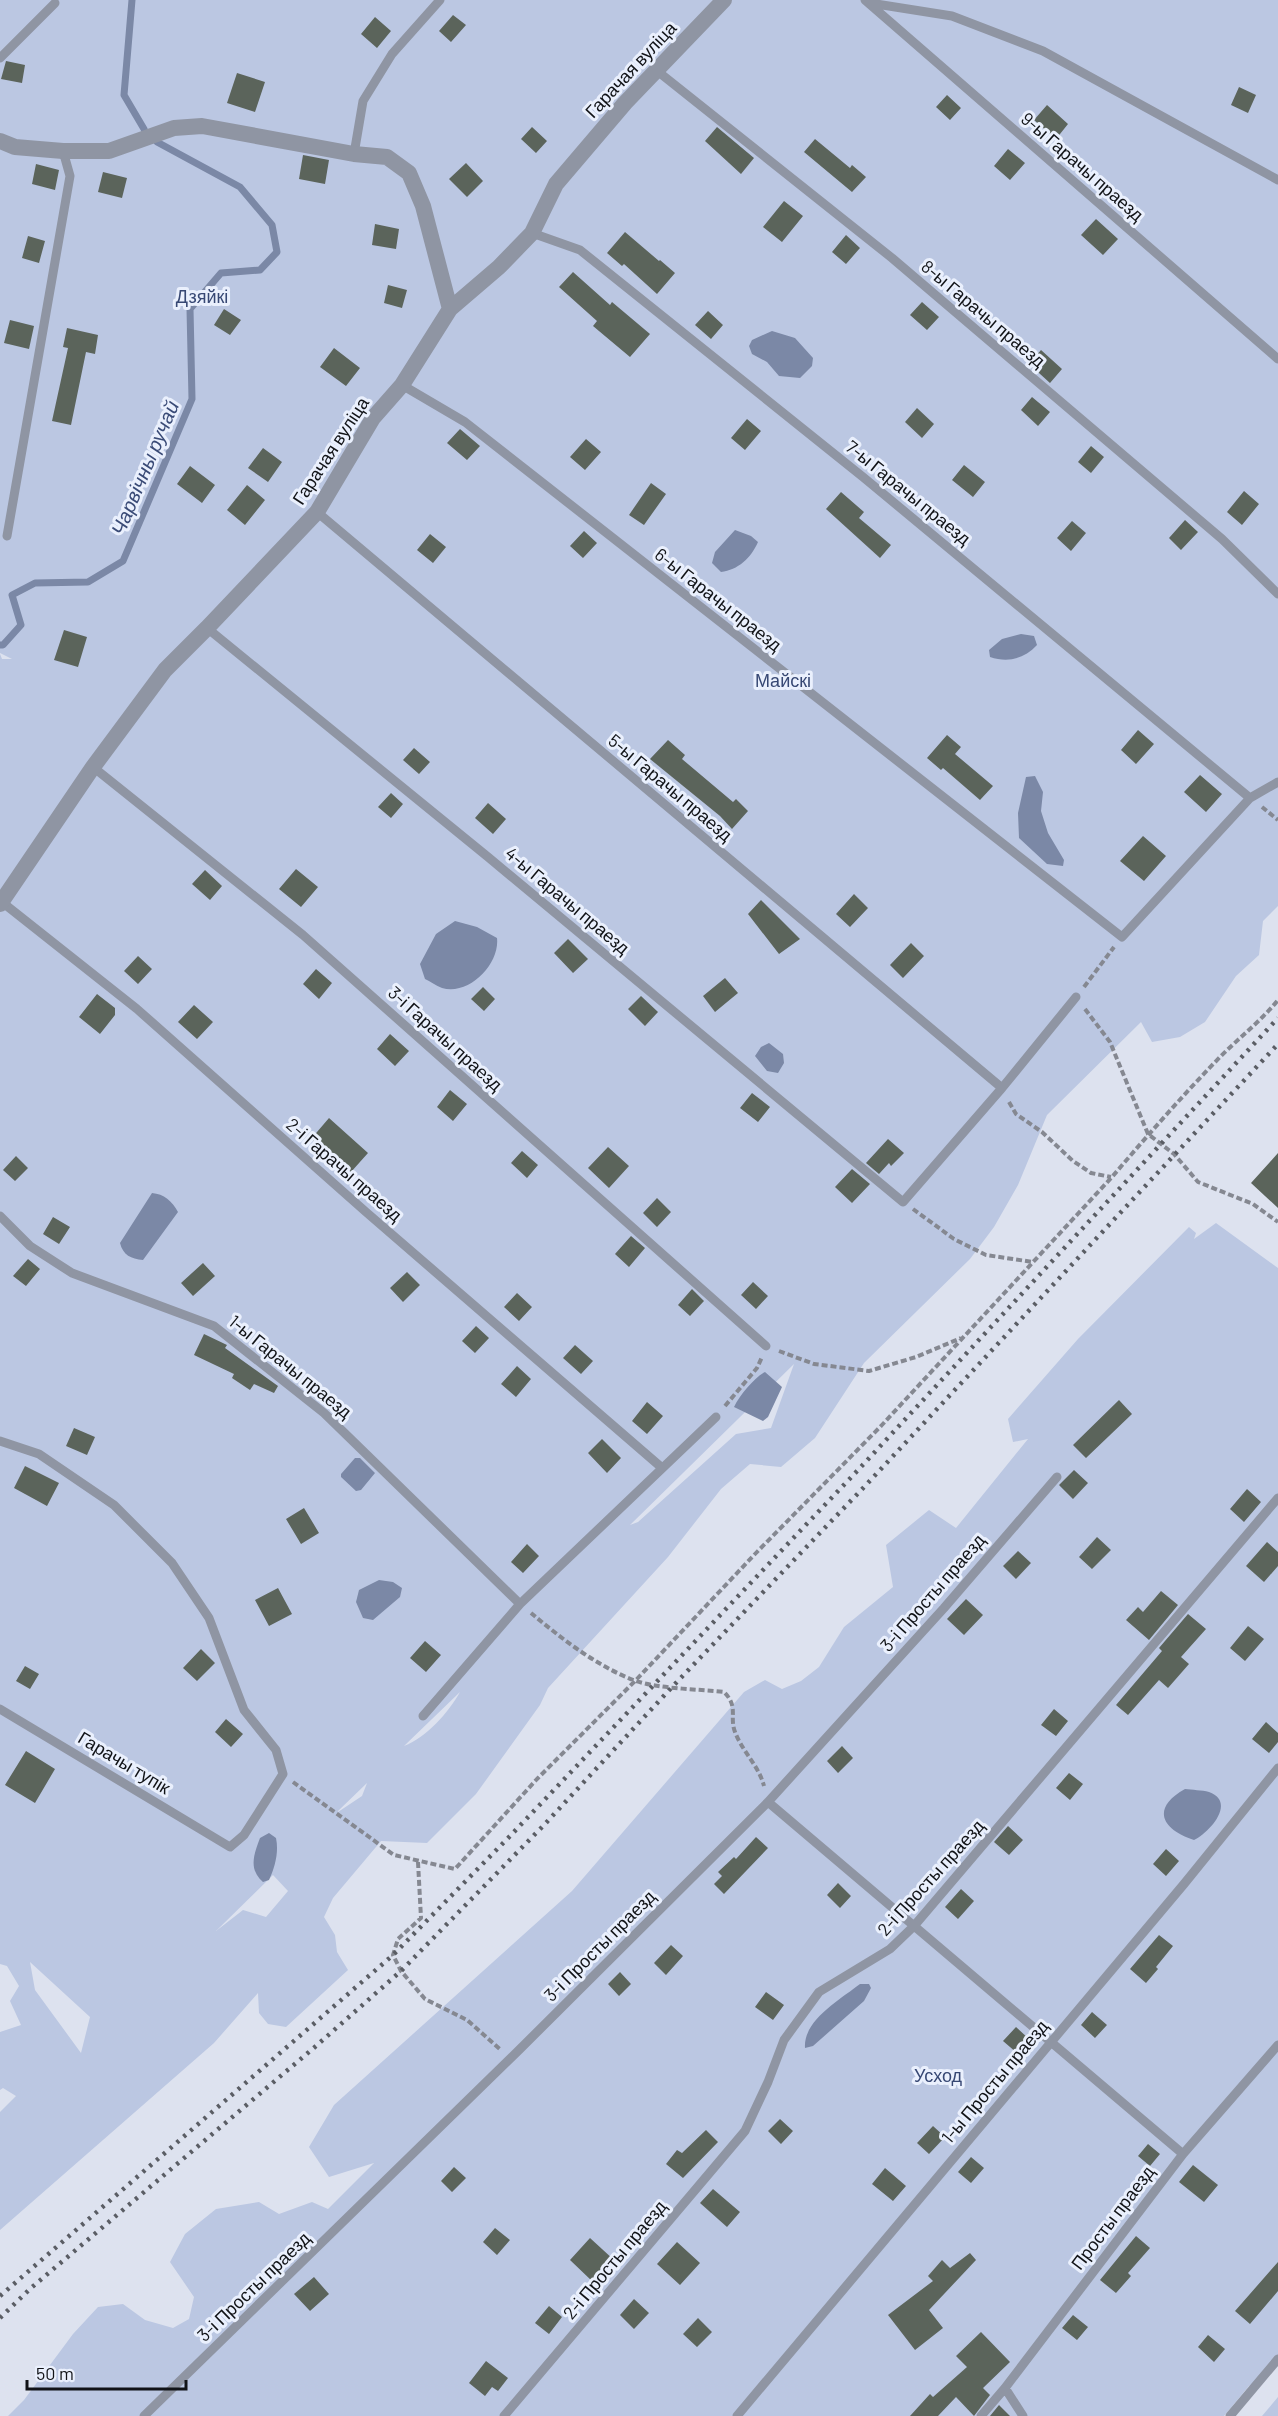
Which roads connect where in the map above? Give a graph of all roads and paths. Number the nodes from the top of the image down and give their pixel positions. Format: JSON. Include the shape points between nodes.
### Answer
{"nodes":[{"id":1,"x":440,"y":0,"type":"edge"},
{"id":2,"x":724,"y":0,"type":"edge"},
{"id":3,"x":867,"y":2,"type":"edge"},
{"id":4,"x":55,"y":3,"type":"dead end"},
{"id":5,"x":0,"y":58,"type":"edge"},
{"id":6,"x":656,"y":70,"type":"junction"},
{"id":7,"x":0,"y":141,"type":"edge"},
{"id":8,"x":63,"y":151,"type":"junction"},
{"id":9,"x":354,"y":154,"type":"junction"},
{"id":10,"x":1278,"y":180,"type":"edge"},
{"id":11,"x":532,"y":233,"type":"junction"},
{"id":12,"x":450,"y":309,"type":"junction"},
{"id":13,"x":1278,"y":358,"type":"edge"},
{"id":14,"x":402,"y":385,"type":"junction"},
{"id":15,"x":317,"y":512,"type":"junction"},
{"id":16,"x":7,"y":536,"type":"dead end"},
{"id":17,"x":1278,"y":594,"type":"edge"},
{"id":18,"x":207,"y":628,"type":"junction"},
{"id":19,"x":93,"y":767,"type":"junction"},
{"id":20,"x":1278,"y":782,"type":"edge"},
{"id":21,"x":1251,"y":798,"type":"junction"},
{"id":22,"x":1,"y":903,"type":"edge"},
{"id":23,"x":1122,"y":937,"type":"junction"},
{"id":24,"x":1076,"y":997,"type":"junction"},
{"id":25,"x":1278,"y":1000,"type":"edge"},
{"id":26,"x":1002,"y":1088,"type":"junction"},
{"id":27,"x":1148,"y":1134,"type":"junction"},
{"id":28,"x":1112,"y":1177,"type":"junction"},
{"id":29,"x":903,"y":1202,"type":"junction"},
{"id":30,"x":0,"y":1216,"type":"edge"},
{"id":31,"x":1278,"y":1222,"type":"edge"},
{"id":32,"x":1033,"y":1262,"type":"junction"},
{"id":33,"x":964,"y":1337,"type":"junction"},
{"id":34,"x":766,"y":1346,"type":"junction"},
{"id":35,"x":716,"y":1417,"type":"joint"},
{"id":36,"x":0,"y":1441,"type":"edge"},
{"id":37,"x":661,"y":1467,"type":"junction"},
{"id":38,"x":1057,"y":1477,"type":"dead end"},
{"id":39,"x":1278,"y":1498,"type":"edge"},
{"id":40,"x":520,"y":1604,"type":"junction"},
{"id":41,"x":636,"y":1680,"type":"junction"},
{"id":42,"x":0,"y":1709,"type":"edge"},
{"id":43,"x":423,"y":1716,"type":"dead end"},
{"id":44,"x":1278,"y":1768,"type":"edge"},
{"id":45,"x":283,"y":1774,"type":"junction"},
{"id":46,"x":768,"y":1802,"type":"junction"},
{"id":47,"x":418,"y":1862,"type":"junction"},
{"id":48,"x":914,"y":1926,"type":"junction"},
{"id":49,"x":1050,"y":2042,"type":"junction"},
{"id":50,"x":1278,"y":2045,"type":"edge"},
{"id":51,"x":510,"y":2058,"type":"junction"},
{"id":52,"x":1183,"y":2154,"type":"junction"},
{"id":53,"x":1278,"y":2359,"type":"edge"},
{"id":54,"x":1005,"y":2388,"type":"junction"},
{"id":55,"x":144,"y":2416,"type":"edge"},
{"id":56,"x":504,"y":2416,"type":"edge"},
{"id":57,"x":737,"y":2416,"type":"edge"},
{"id":58,"x":981,"y":2416,"type":"edge"},
{"id":59,"x":1023,"y":2416,"type":"edge"},
{"id":60,"x":1230,"y":2416,"type":"edge"}],
"edges":[{"from":1,"to":9,"type":"lane","via":[[392,54],[363,102]]},
{"from":2,"to":6,"type":"street","name":"Гарачая вуліца"},
{"from":3,"to":10,"type":"lane","via":[[952,16],[1043,51]]},
{"from":3,"to":13,"type":"lane","name":"9-ы Гарачы праезд"},
{"from":4,"to":5,"type":"lane"},
{"from":6,"to":11,"type":"street","name":"Гарачая вуліца","via":[[556,184]]},
{"from":6,"to":17,"type":"lane","name":"8-ы Гарачы праезд","via":[[892,258],[1222,539]]},
{"from":7,"to":8,"type":"street","via":[[15,147]]},
{"from":8,"to":9,"type":"street","via":[[109,151],[174,128],[202,126]]},
{"from":8,"to":16,"type":"lane","via":[[70,176]]},
{"from":9,"to":12,"type":"street","via":[[387,157],[409,173],[423,206]]},
{"from":11,"to":12,"type":"street","name":"Гарачая вуліца"},
{"from":11,"to":21,"type":"lane","name":"7-ы Гарачы праезд","via":[[580,250],[863,477]]},
{"from":12,"to":14,"type":"street","name":"Гарачая вуліца"},
{"from":14,"to":15,"type":"street","name":"Гарачая вуліца","via":[[373,418]]},
{"from":14,"to":23,"type":"lane","name":"6-ы Гарачы праезд","via":[[465,422]]},
{"from":15,"to":18,"type":"street","name":"Гарачая вуліца"},
{"from":15,"to":26,"type":"lane","name":"5-ы Гарачы праезд"},
{"from":18,"to":19,"type":"street","name":"Гарачая вуліца","via":[[165,670]]},
{"from":18,"to":29,"type":"lane","name":"4-ы Гарачы праезд"},
{"from":19,"to":22,"type":"street","name":"Гарачая вуліца"},
{"from":19,"to":34,"type":"lane","name":"3-і Гарачы праезд","via":[[303,936]]},
{"from":20,"to":21,"type":"lane"},
{"from":21,"to":23,"type":"lane"},
{"from":22,"to":37,"type":"lane","name":"2-і Гарачы праезд","via":[[137,1009]]},
{"from":23,"to":24,"type":"path"},
{"from":24,"to":26,"type":"lane"},
{"from":24,"to":27,"type":"path","via":[[1110,1042]]},
{"from":25,"to":27,"type":"path"},
{"from":26,"to":28,"type":"path","via":[[1016,1114],[1073,1161],[1091,1173]]},
{"from":26,"to":29,"type":"lane"},
{"from":27,"to":28,"type":"path"},
{"from":27,"to":31,"type":"path","via":[[1174,1154],[1198,1182],[1253,1204]]},
{"from":28,"to":32,"type":"path"},
{"from":29,"to":32,"type":"path","via":[[954,1239],[986,1255]]},
{"from":30,"to":40,"type":"lane","name":"1-ы Гарачы праезд","via":[[30,1246],[72,1273],[214,1326],[324,1413]]},
{"from":32,"to":33,"type":"path"},
{"from":33,"to":34,"type":"path","via":[[869,1371],[814,1364]]},
{"from":33,"to":41,"type":"path"},
{"from":34,"to":35,"type":"path","via":[[757,1368]]},
{"from":35,"to":37,"type":"lane"},
{"from":36,"to":45,"type":"lane","via":[[39,1454],[114,1505],[172,1563],[209,1618],[244,1710],[276,1750]]},
{"from":37,"to":40,"type":"lane"},
{"from":38,"to":46,"type":"lane","name":"3-і Просты праезд"},
{"from":39,"to":48,"type":"lane","name":"2-і Просты праезд"},
{"from":40,"to":41,"type":"path","via":[[570,1646]]},
{"from":40,"to":43,"type":"lane"},
{"from":41,"to":46,"type":"path","via":[[724,1692],[734,1711],[734,1730],[762,1780]]},
{"from":41,"to":47,"type":"path","via":[[537,1779],[455,1869]]},
{"from":42,"to":45,"type":"lane","name":"Гарачы тупік","via":[[230,1847],[244,1835]]},
{"from":44,"to":49,"type":"lane","name":"1-ы Просты праезд"},
{"from":45,"to":47,"type":"path","via":[[394,1856]]},
{"from":46,"to":48,"type":"lane"},
{"from":46,"to":51,"type":"lane","name":"3-і Просты праезд"},
{"from":47,"to":51,"type":"path","via":[[421,1918],[398,1939],[393,1955],[425,1999],[467,2020]]},
{"from":48,"to":49,"type":"lane"},
{"from":48,"to":56,"type":"lane","name":"2-і Просты праезд","via":[[890,1950],[819,1992],[784,2040],[745,2132]]},
{"from":49,"to":52,"type":"lane"},
{"from":49,"to":57,"type":"lane","name":"1-ы Просты праезд"},
{"from":50,"to":52,"type":"lane","name":"Просты праезд"},
{"from":51,"to":55,"type":"lane","name":"3-і Просты праезд"},
{"from":52,"to":54,"type":"lane","name":"Просты праезд"},
{"from":53,"to":60,"type":"lane"},
{"from":54,"to":58,"type":"lane","name":"Просты праезд"},
{"from":54,"to":59,"type":"lane"}]}
